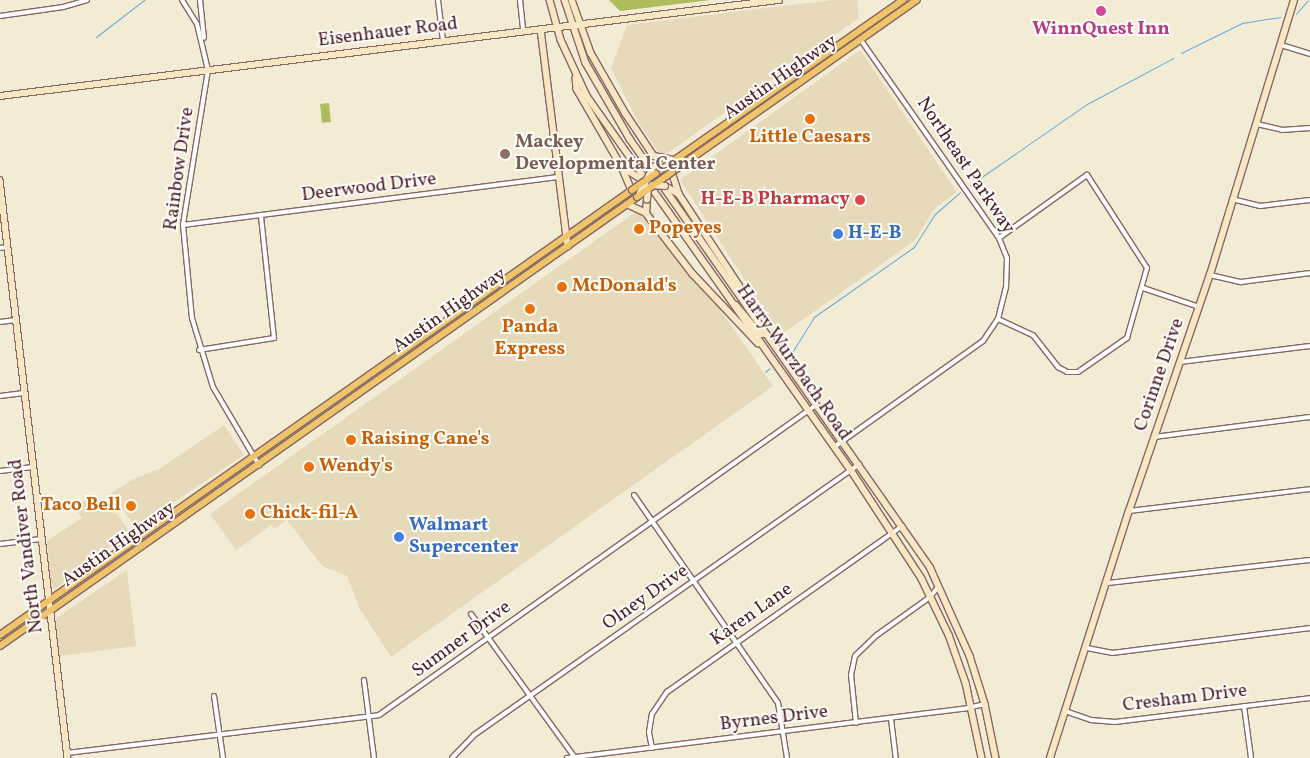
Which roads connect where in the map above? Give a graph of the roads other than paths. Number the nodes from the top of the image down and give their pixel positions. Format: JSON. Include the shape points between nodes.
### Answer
{"nodes":[{"id":1,"x":87,"y":0,"type":"edge"},
{"id":2,"x":182,"y":0,"type":"edge"},
{"id":3,"x":200,"y":0,"type":"edge"},
{"id":4,"x":438,"y":0,"type":"edge"},
{"id":5,"x":520,"y":0,"type":"edge"},
{"id":6,"x":550,"y":0,"type":"edge"},
{"id":7,"x":565,"y":0,"type":"edge"},
{"id":8,"x":572,"y":0,"type":"edge"},
{"id":9,"x":779,"y":0,"type":"edge"},
{"id":10,"x":903,"y":0,"type":"edge"},
{"id":11,"x":917,"y":0,"type":"edge"},
{"id":12,"x":1294,"y":0,"type":"edge"},
{"id":13,"x":0,"y":16,"type":"edge"},
{"id":14,"x":581,"y":24,"type":"junction"},
{"id":15,"x":572,"y":25,"type":"junction"},
{"id":16,"x":556,"y":27,"type":"junction"},
{"id":17,"x":541,"y":29,"type":"junction"},
{"id":18,"x":524,"y":31,"type":"junction"},
{"id":19,"x":862,"y":40,"type":"junction"},
{"id":20,"x":443,"y":41,"type":"junction"},
{"id":21,"x":1281,"y":45,"type":"junction"},
{"id":22,"x":204,"y":46,"type":"junction"},
{"id":23,"x":1310,"y":54,"type":"edge"},
{"id":24,"x":208,"y":70,"type":"junction"},
{"id":25,"x":574,"y":71,"type":"junction"},
{"id":26,"x":0,"y":96,"type":"edge"},
{"id":27,"x":1257,"y":124,"type":"junction"},
{"id":28,"x":719,"y":128,"type":"junction"},
{"id":29,"x":1310,"y":128,"type":"edge"},
{"id":30,"x":654,"y":156,"type":"junction"},
{"id":31,"x":693,"y":158,"type":"junction"},
{"id":32,"x":674,"y":160,"type":"junction"},
{"id":33,"x":622,"y":167,"type":"junction"},
{"id":34,"x":672,"y":172,"type":"junction"},
{"id":35,"x":558,"y":178,"type":"junction"},
{"id":36,"x":0,"y":180,"type":"edge"},
{"id":37,"x":652,"y":181,"type":"junction"},
{"id":38,"x":635,"y":188,"type":"junction"},
{"id":39,"x":679,"y":194,"type":"junction"},
{"id":40,"x":1232,"y":199,"type":"junction"},
{"id":41,"x":1310,"y":200,"type":"edge"},
{"id":42,"x":627,"y":204,"type":"junction"},
{"id":43,"x":646,"y":213,"type":"junction"},
{"id":44,"x":260,"y":216,"type":"junction"},
{"id":45,"x":183,"y":225,"type":"junction"},
{"id":46,"x":565,"y":236,"type":"junction"},
{"id":47,"x":999,"y":238,"type":"junction"},
{"id":48,"x":568,"y":246,"type":"junction"},
{"id":49,"x":8,"y":247,"type":"junction"},
{"id":50,"x":0,"y":248,"type":"edge"},
{"id":51,"x":1310,"y":273,"type":"edge"},
{"id":52,"x":1210,"y":275,"type":"junction"},
{"id":53,"x":1143,"y":288,"type":"junction"},
{"id":54,"x":729,"y":299,"type":"junction"},
{"id":55,"x":1199,"y":307,"type":"junction"},
{"id":56,"x":748,"y":308,"type":"junction"},
{"id":57,"x":998,"y":318,"type":"junction"},
{"id":58,"x":16,"y":320,"type":"junction"},
{"id":59,"x":0,"y":322,"type":"edge"},
{"id":60,"x":766,"y":334,"type":"junction"},
{"id":61,"x":1310,"y":346,"type":"edge"},
{"id":62,"x":763,"y":347,"type":"junction"},
{"id":63,"x":200,"y":350,"type":"junction"},
{"id":64,"x":1180,"y":362,"type":"junction"},
{"id":65,"x":24,"y":393,"type":"junction"},
{"id":66,"x":0,"y":396,"type":"edge"},
{"id":67,"x":816,"y":405,"type":"junction"},
{"id":68,"x":809,"y":412,"type":"junction"},
{"id":69,"x":1310,"y":417,"type":"edge"},
{"id":70,"x":1154,"y":437,"type":"junction"},
{"id":71,"x":843,"y":442,"type":"junction"},
{"id":72,"x":834,"y":447,"type":"junction"},
{"id":73,"x":253,"y":456,"type":"junction"},
{"id":74,"x":859,"y":464,"type":"junction"},
{"id":75,"x":258,"y":465,"type":"junction"},
{"id":76,"x":33,"y":467,"type":"junction"},
{"id":77,"x":851,"y":470,"type":"junction"},
{"id":78,"x":0,"y":471,"type":"edge"},
{"id":79,"x":1310,"y":489,"type":"edge"},
{"id":80,"x":634,"y":496,"type":"dead end"},
{"id":81,"x":1129,"y":511,"type":"junction"},
{"id":82,"x":652,"y":523,"type":"junction"},
{"id":83,"x":902,"y":526,"type":"junction"},
{"id":84,"x":893,"y":533,"type":"junction"},
{"id":85,"x":41,"y":539,"type":"junction"},
{"id":86,"x":0,"y":544,"type":"edge"},
{"id":87,"x":1310,"y":560,"type":"edge"},
{"id":88,"x":694,"y":581,"type":"junction"},
{"id":89,"x":1108,"y":583,"type":"junction"},
{"id":90,"x":939,"y":586,"type":"junction"},
{"id":91,"x":930,"y":597,"type":"junction"},
{"id":92,"x":48,"y":601,"type":"junction"},
{"id":93,"x":50,"y":611,"type":"junction"},
{"id":94,"x":471,"y":614,"type":"dead end"},
{"id":95,"x":1310,"y":628,"type":"edge"},
{"id":96,"x":0,"y":635,"type":"edge"},
{"id":97,"x":487,"y":637,"type":"junction"},
{"id":98,"x":736,"y":643,"type":"junction"},
{"id":99,"x":0,"y":646,"type":"edge"},
{"id":100,"x":1087,"y":648,"type":"junction"},
{"id":101,"x":364,"y":680,"type":"dead end"},
{"id":102,"x":214,"y":696,"type":"dead end"},
{"id":103,"x":530,"y":698,"type":"junction"},
{"id":104,"x":1310,"y":698,"type":"edge"},
{"id":105,"x":985,"y":704,"type":"junction"},
{"id":106,"x":1244,"y":706,"type":"junction"},
{"id":107,"x":971,"y":708,"type":"junction"},
{"id":108,"x":1064,"y":711,"type":"junction"},
{"id":109,"x":368,"y":716,"type":"junction"},
{"id":110,"x":891,"y":719,"type":"junction"},
{"id":111,"x":856,"y":723,"type":"junction"},
{"id":112,"x":784,"y":732,"type":"junction"},
{"id":113,"x":220,"y":734,"type":"junction"},
{"id":114,"x":652,"y":748,"type":"junction"},
{"id":115,"x":573,"y":755,"type":"junction"},
{"id":116,"x":627,"y":755,"type":"edge"},
{"id":117,"x":68,"y":756,"type":"edge"},
{"id":118,"x":223,"y":758,"type":"edge"},
{"id":119,"x":374,"y":758,"type":"edge"},
{"id":120,"x":452,"y":758,"type":"edge"},
{"id":121,"x":567,"y":758,"type":"edge"},
{"id":122,"x":787,"y":758,"type":"edge"},
{"id":123,"x":896,"y":758,"type":"edge"},
{"id":124,"x":982,"y":758,"type":"edge"},
{"id":125,"x":996,"y":758,"type":"edge"},
{"id":126,"x":1050,"y":758,"type":"edge"},
{"id":127,"x":1251,"y":758,"type":"edge"}],
"edges":[{"from":1,"to":13,"type":"street","via":[[63,8]]},
{"from":2,"to":22,"type":"street","via":[[194,17]]},
{"from":3,"to":22,"type":"street"},
{"from":4,"to":20,"type":"street"},
{"from":5,"to":18,"type":"street"},
{"from":6,"to":16,"type":"main road","name":"Harry Wurzbach Road"},
{"from":7,"to":15,"type":"main road","name":"Harry Wurzbach Road"},
{"from":8,"to":14,"type":"main road"},
{"from":9,"to":14,"type":"main road","name":"Eisenhauer Road"},
{"from":10,"to":28,"type":"main road","name":"Austin Highway"},
{"from":11,"to":19,"type":"main road","name":"Austin Highway"},
{"from":12,"to":21,"type":"main road","name":"Corinne Drive"},
{"from":14,"to":15,"type":"main road","name":"Eisenhauer Road"},
{"from":14,"to":30,"type":"main road","via":[[604,78]]},
{"from":15,"to":16,"type":"main road","name":"Eisenhauer Road"},
{"from":15,"to":56,"type":"main road","name":"Harry Wurzbach Road","via":[[586,63],[625,132]]},
{"from":16,"to":17,"type":"main road","name":"Eisenhauer Road"},
{"from":16,"to":25,"type":"main road","name":"Harry Wurzbach Road"},
{"from":17,"to":18,"type":"main road","name":"Eisenhauer Road"},
{"from":17,"to":35,"type":"main road"},
{"from":18,"to":20,"type":"main road","name":"Eisenhauer Road"},
{"from":19,"to":31,"type":"main road","name":"Austin Highway"},
{"from":19,"to":47,"type":"street","name":"Northeast Parkway"},
{"from":20,"to":24,"type":"main road","name":"Eisenhauer Road"},
{"from":21,"to":23,"type":"street"},
{"from":21,"to":27,"type":"main road","name":"Corinne Drive"},
{"from":22,"to":24,"type":"street","name":"Rainbow Drive"},
{"from":24,"to":26,"type":"main road","name":"Eisenhauer Road"},
{"from":24,"to":45,"type":"street","name":"Rainbow Drive"},
{"from":25,"to":33,"type":"main road","via":[[578,89]]},
{"from":25,"to":54,"type":"main road","name":"Harry Wurzbach Road","via":[[606,126]]},
{"from":27,"to":29,"type":"street","via":[[1282,130]]},
{"from":27,"to":40,"type":"main road","name":"Corinne Drive"},
{"from":28,"to":31,"type":"main road","via":[[720,136]]},
{"from":28,"to":32,"type":"main road","name":"Austin Highway"},
{"from":30,"to":32,"type":"main road"},
{"from":30,"to":37,"type":"main road","bridge":true},
{"from":31,"to":34,"type":"main road","name":"Austin Highway"},
{"from":32,"to":37,"type":"main road","name":"Austin Highway"},
{"from":33,"to":37,"type":"main road"},
{"from":33,"to":38,"type":"main road"},
{"from":34,"to":37,"type":"main road","name":"Austin Highway","bridge":true},
{"from":34,"to":39,"type":"main road"},
{"from":35,"to":44,"type":"street","name":"Deerwood Drive"},
{"from":35,"to":46,"type":"main road"},
{"from":36,"to":49,"type":"main road","name":"North Vandiver Road"},
{"from":37,"to":38,"type":"main road","name":"Austin Highway","bridge":true},
{"from":37,"to":39,"type":"main road","bridge":true},
{"from":37,"to":42,"type":"main road","name":"Austin Highway","bridge":true},
{"from":37,"to":43,"type":"main road","bridge":true},
{"from":38,"to":46,"type":"main road","name":"Austin Highway"},
{"from":39,"to":56,"type":"main road","via":[[739,285]]},
{"from":40,"to":41,"type":"street","via":[[1260,206]]},
{"from":40,"to":52,"type":"main road","name":"Corinne Drive"},
{"from":42,"to":43,"type":"main road"},
{"from":42,"to":48,"type":"main road","name":"Austin Highway"},
{"from":43,"to":62,"type":"main road","via":[[683,262],[751,338]]},
{"from":44,"to":45,"type":"street","name":"Deerwood Drive"},
{"from":44,"to":63,"type":"street","via":[[274,338]]},
{"from":45,"to":63,"type":"street","name":"Rainbow Drive","via":[[184,260]]},
{"from":46,"to":48,"type":"main road"},
{"from":46,"to":73,"type":"main road","name":"Austin Highway"},
{"from":47,"to":53,"type":"street","via":[[1088,175],[1145,260],[1147,278]]},
{"from":47,"to":57,"type":"street","name":"Northeast Parkway","via":[[1005,249],[1007,268],[1006,288]]},
{"from":48,"to":75,"type":"main road","name":"Austin Highway"},
{"from":49,"to":50,"type":"street"},
{"from":49,"to":58,"type":"main road","name":"North Vandiver Road"},
{"from":51,"to":52,"type":"street","via":[[1241,282]]},
{"from":52,"to":55,"type":"main road","name":"Corinne Drive"},
{"from":53,"to":55,"type":"street"},
{"from":53,"to":57,"type":"street","via":[[1127,338],[1075,373],[1058,367],[1033,335]]},
{"from":54,"to":60,"type":"main road","via":[[743,311],[760,334]]},
{"from":54,"to":62,"type":"main road","name":"Harry Wurzbach Road"},
{"from":55,"to":64,"type":"main road","name":"Corinne Drive"},
{"from":56,"to":60,"type":"main road","name":"Harry Wurzbach Road"},
{"from":57,"to":71,"type":"street","name":"Northeast Parkway","via":[[976,347]]},
{"from":58,"to":59,"type":"street"},
{"from":58,"to":65,"type":"main road","name":"North Vandiver Road"},
{"from":60,"to":67,"type":"main road","name":"Harry Wurzbach Road"},
{"from":61,"to":64,"type":"street"},
{"from":62,"to":68,"type":"main road","name":"Harry Wurzbach Road"},
{"from":63,"to":73,"type":"street","name":"Rainbow Drive","via":[[220,402]]},
{"from":64,"to":70,"type":"main road","name":"Corinne Drive"},
{"from":65,"to":66,"type":"street"},
{"from":65,"to":76,"type":"main road","name":"North Vandiver Road"},
{"from":67,"to":68,"type":"street","name":"Sumner Drive"},
{"from":67,"to":71,"type":"main road","name":"Harry Wurzbach Road"},
{"from":68,"to":72,"type":"main road","name":"Harry Wurzbach Road"},
{"from":68,"to":82,"type":"street","name":"Sumner Drive"},
{"from":69,"to":70,"type":"street"},
{"from":70,"to":81,"type":"main road","name":"Corinne Drive"},
{"from":71,"to":72,"type":"street","name":"Northeast Parkway"},
{"from":71,"to":74,"type":"main road","name":"Harry Wurzbach Road"},
{"from":72,"to":77,"type":"main road","name":"Harry Wurzbach Road"},
{"from":73,"to":75,"type":"street","name":"Rainbow Drive"},
{"from":73,"to":92,"type":"main road","name":"Austin Highway"},
{"from":74,"to":77,"type":"street","name":"Olney Drive"},
{"from":74,"to":83,"type":"main road","name":"Harry Wurzbach Road"},
{"from":75,"to":93,"type":"main road","name":"Austin Highway"},
{"from":76,"to":78,"type":"street"},
{"from":76,"to":85,"type":"main road","name":"North Vandiver Road"},
{"from":77,"to":84,"type":"main road","name":"Harry Wurzbach Road"},
{"from":77,"to":88,"type":"street","name":"Olney Drive"},
{"from":79,"to":81,"type":"street"},
{"from":80,"to":82,"type":"street"},
{"from":81,"to":89,"type":"main road","name":"Corinne Drive"},
{"from":82,"to":88,"type":"street"},
{"from":82,"to":97,"type":"street","name":"Sumner Drive"},
{"from":83,"to":84,"type":"street","name":"Karen Lane"},
{"from":83,"to":90,"type":"main road","name":"Harry Wurzbach Road"},
{"from":84,"to":91,"type":"main road","name":"Harry Wurzbach Road"},
{"from":84,"to":98,"type":"street","name":"Karen Lane"},
{"from":85,"to":86,"type":"street"},
{"from":85,"to":92,"type":"main road","name":"North Vandiver Road"},
{"from":87,"to":89,"type":"street"},
{"from":88,"to":98,"type":"street"},
{"from":88,"to":103,"type":"street","name":"Olney Drive"},
{"from":89,"to":100,"type":"main road","name":"Corinne Drive"},
{"from":90,"to":91,"type":"street"},
{"from":90,"to":105,"type":"main road","name":"Harry Wurzbach Road","via":[[963,638]]},
{"from":91,"to":107,"type":"main road","name":"Harry Wurzbach Road","via":[[949,635]]},
{"from":91,"to":111,"type":"street","via":[[877,635],[855,656],[851,674]]},
{"from":92,"to":93,"type":"main road","name":"North Vandiver Road"},
{"from":92,"to":96,"type":"main road","name":"Austin Highway"},
{"from":93,"to":99,"type":"main road","name":"Austin Highway"},
{"from":93,"to":117,"type":"main road","name":"North Vandiver Road"},
{"from":94,"to":97,"type":"street"},
{"from":95,"to":100,"type":"street","via":[[1112,653]]},
{"from":97,"to":103,"type":"street"},
{"from":97,"to":109,"type":"street","name":"Sumner Drive","via":[[390,708]]},
{"from":98,"to":112,"type":"street","via":[[778,703]]},
{"from":98,"to":114,"type":"street","name":"Karen Lane","via":[[660,700],[652,714],[649,732]]},
{"from":100,"to":108,"type":"main road","name":"Corinne Drive"},
{"from":101,"to":109,"type":"street"},
{"from":102,"to":113,"type":"street"},
{"from":103,"to":115,"type":"street"},
{"from":103,"to":120,"type":"street","name":"Olney Drive","via":[[474,735]]},
{"from":104,"to":106,"type":"street","name":"Cresham Drive"},
{"from":105,"to":107,"type":"street","name":"Byrnes Drive"},
{"from":105,"to":125,"type":"main road","name":"Harry Wurzbach Road"},
{"from":106,"to":108,"type":"street","name":"Cresham Drive","via":[[1115,722],[1091,720]]},
{"from":106,"to":127,"type":"street"},
{"from":107,"to":110,"type":"street","name":"Byrnes Drive"},
{"from":107,"to":124,"type":"main road","name":"Harry Wurzbach Road"},
{"from":108,"to":126,"type":"main road","name":"Corinne Drive"},
{"from":109,"to":113,"type":"street","name":"Sumner Drive"},
{"from":109,"to":119,"type":"street"},
{"from":110,"to":111,"type":"street","name":"Byrnes Drive"},
{"from":110,"to":123,"type":"street"},
{"from":111,"to":112,"type":"street","name":"Byrnes Drive"},
{"from":112,"to":114,"type":"street","name":"Byrnes Drive"},
{"from":112,"to":122,"type":"street"},
{"from":113,"to":117,"type":"street","name":"Sumner Drive"},
{"from":113,"to":118,"type":"street"},
{"from":114,"to":116,"type":"street","name":"Byrnes Drive"},
{"from":115,"to":116,"type":"street","name":"Byrnes Drive"},
{"from":115,"to":121,"type":"street"}]}
